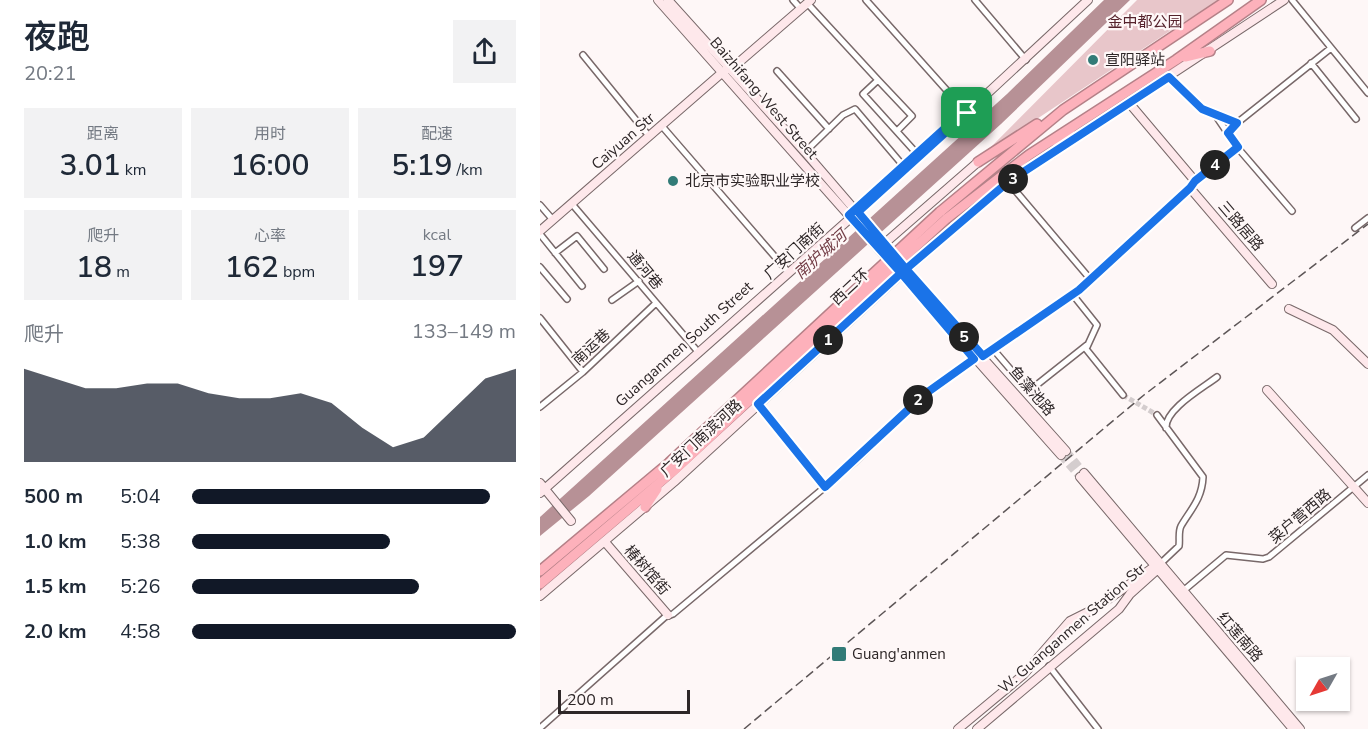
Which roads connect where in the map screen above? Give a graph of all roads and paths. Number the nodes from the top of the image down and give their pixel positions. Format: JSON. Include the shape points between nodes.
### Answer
{"nodes":[{"id":1,"x":658,"y":0,"type":"edge"},
{"id":2,"x":668,"y":0,"type":"edge"},
{"id":3,"x":794,"y":0,"type":"edge"},
{"id":4,"x":866,"y":0,"type":"edge"},
{"id":5,"x":975,"y":0,"type":"edge"},
{"id":6,"x":1086,"y":0,"type":"edge"},
{"id":7,"x":1228,"y":0,"type":"edge"},
{"id":8,"x":1261,"y":0,"type":"edge"},
{"id":9,"x":1284,"y":0,"type":"edge"},
{"id":10,"x":1292,"y":0,"type":"edge"},
{"id":11,"x":806,"y":4,"type":"edge"},
{"id":12,"x":1331,"y":48,"type":"junction"},
{"id":13,"x":1210,"y":51,"type":"junction"},
{"id":14,"x":583,"y":55,"type":"dead end"},
{"id":15,"x":1025,"y":59,"type":"junction"},
{"id":16,"x":1176,"y":60,"type":"junction"},
{"id":17,"x":1311,"y":63,"type":"junction"},
{"id":18,"x":727,"y":69,"type":"junction"},
{"id":19,"x":777,"y":71,"type":"dead end"},
{"id":20,"x":1169,"y":77,"type":"junction"},
{"id":21,"x":878,"y":80,"type":"junction"},
{"id":22,"x":1368,"y":93,"type":"edge"},
{"id":23,"x":1130,"y":104,"type":"junction"},
{"id":24,"x":1063,"y":110,"type":"junction"},
{"id":25,"x":966,"y":112,"type":"junction"},
{"id":26,"x":1215,"y":114,"type":"junction"},
{"id":27,"x":1356,"y":119,"type":"dead end"},
{"id":28,"x":1237,"y":123,"type":"junction"},
{"id":29,"x":661,"y":125,"type":"junction"},
{"id":30,"x":1075,"y":126,"type":"junction"},
{"id":31,"x":829,"y":129,"type":"junction"},
{"id":32,"x":897,"y":131,"type":"junction"},
{"id":33,"x":1228,"y":133,"type":"junction"},
{"id":34,"x":649,"y":136,"type":"junction"},
{"id":35,"x":1238,"y":147,"type":"junction"},
{"id":36,"x":805,"y":152,"type":"junction"},
{"id":37,"x":1052,"y":153,"type":"junction"},
{"id":38,"x":918,"y":155,"type":"junction"},
{"id":39,"x":978,"y":162,"type":"joint"},
{"id":40,"x":905,"y":167,"type":"junction"},
{"id":41,"x":1195,"y":181,"type":"junction"},
{"id":42,"x":1008,"y":182,"type":"junction"},
{"id":43,"x":1190,"y":188,"type":"junction"},
{"id":44,"x":572,"y":204,"type":"junction"},
{"id":45,"x":540,"y":205,"type":"edge"},
{"id":46,"x":926,"y":206,"type":"junction"},
{"id":47,"x":1292,"y":211,"type":"dead end"},
{"id":48,"x":855,"y":215,"type":"junction"},
{"id":49,"x":943,"y":215,"type":"junction"},
{"id":50,"x":1368,"y":218,"type":"edge"},
{"id":51,"x":553,"y":220,"type":"junction"},
{"id":52,"x":1356,"y":228,"type":"dead end"},
{"id":53,"x":540,"y":232,"type":"edge"},
{"id":54,"x":949,"y":233,"type":"junction"},
{"id":55,"x":880,"y":242,"type":"junction"},
{"id":56,"x":555,"y":253,"type":"junction"},
{"id":57,"x":540,"y":267,"type":"edge"},
{"id":58,"x":604,"y":269,"type":"dead end"},
{"id":59,"x":904,"y":271,"type":"junction"},
{"id":60,"x":787,"y":272,"type":"junction"},
{"id":61,"x":1091,"y":280,"type":"junction"},
{"id":62,"x":639,"y":281,"type":"junction"},
{"id":63,"x":1272,"y":284,"type":"dead end"},
{"id":64,"x":582,"y":286,"type":"dead end"},
{"id":65,"x":1073,"y":295,"type":"junction"},
{"id":66,"x":567,"y":299,"type":"dead end"},
{"id":67,"x":852,"y":299,"type":"junction"},
{"id":68,"x":612,"y":300,"type":"dead end"},
{"id":69,"x":657,"y":303,"type":"junction"},
{"id":70,"x":1289,"y":309,"type":"dead end"},
{"id":71,"x":540,"y":318,"type":"edge"},
{"id":72,"x":1087,"y":345,"type":"junction"},
{"id":73,"x":993,"y":349,"type":"junction"},
{"id":74,"x":698,"y":352,"type":"junction"},
{"id":75,"x":983,"y":356,"type":"junction"},
{"id":76,"x":974,"y":359,"type":"junction"},
{"id":77,"x":1368,"y":364,"type":"edge"},
{"id":78,"x":583,"y":372,"type":"junction"},
{"id":79,"x":1217,"y":377,"type":"dead end"},
{"id":80,"x":1268,"y":390,"type":"dead end"},
{"id":81,"x":1123,"y":395,"type":"tunnel mouth"},
{"id":82,"x":758,"y":404,"type":"junction"},
{"id":83,"x":540,"y":407,"type":"edge"},
{"id":84,"x":1156,"y":415,"type":"tunnel mouth"},
{"id":85,"x":1166,"y":430,"type":"junction"},
{"id":86,"x":1082,"y":475,"type":"tunnel mouth"},
{"id":87,"x":1368,"y":475,"type":"edge"},
{"id":88,"x":540,"y":476,"type":"edge"},
{"id":89,"x":664,"y":479,"type":"junction"},
{"id":90,"x":825,"y":487,"type":"junction"},
{"id":91,"x":1353,"y":487,"type":"junction"},
{"id":92,"x":542,"y":488,"type":"edge"},
{"id":93,"x":1368,"y":503,"type":"edge"},
{"id":94,"x":645,"y":507,"type":"junction"},
{"id":95,"x":571,"y":520,"type":"dead end"},
{"id":96,"x":604,"y":543,"type":"junction"},
{"id":97,"x":1157,"y":566,"type":"junction"},
{"id":98,"x":540,"y":571,"type":"edge"},
{"id":99,"x":540,"y":584,"type":"edge"},
{"id":100,"x":1183,"y":591,"type":"junction"},
{"id":101,"x":540,"y":597,"type":"edge"},
{"id":102,"x":1083,"y":614,"type":"junction"},
{"id":103,"x":666,"y":616,"type":"junction"},
{"id":104,"x":1097,"y":628,"type":"junction"},
{"id":105,"x":1049,"y":666,"type":"junction"},
{"id":106,"x":1014,"y":684,"type":"junction"},
{"id":107,"x":1020,"y":690,"type":"junction"},
{"id":108,"x":540,"y":728,"type":"edge"},
{"id":109,"x":958,"y":729,"type":"edge"},
{"id":110,"x":977,"y":729,"type":"edge"},
{"id":111,"x":1098,"y":729,"type":"edge"},
{"id":112,"x":1293,"y":729,"type":"edge"},
{"id":113,"x":1300,"y":729,"type":"edge"}],
"edges":[{"from":1,"to":18,"type":"street","name":"Baizhifang West Street"},
{"from":2,"to":18,"type":"street","name":"Baizhifang West Street"},
{"from":3,"to":11,"type":"street"},
{"from":4,"to":25,"type":"street"},
{"from":5,"to":15,"type":"street"},
{"from":6,"to":15,"type":"street"},
{"from":7,"to":24,"type":"highway","name":"西二环"},
{"from":8,"to":16,"type":"highway","name":"西二环"},
{"from":9,"to":13,"type":"street","name":"广安门南滨河路"},
{"from":10,"to":12,"type":"street"},
{"from":11,"to":18,"type":"street","name":"Caiyuan Str"},
{"from":11,"to":21,"type":"street"},
{"from":12,"to":17,"type":"street"},
{"from":12,"to":22,"type":"street"},
{"from":13,"to":16,"type":"highway"},
{"from":13,"to":20,"type":"street","name":"广安门南滨河路"},
{"from":14,"to":34,"type":"street"},
{"from":15,"to":25,"type":"street"},
{"from":16,"to":30,"type":"highway","name":"西二环"},
{"from":17,"to":27,"type":"street"},
{"from":17,"to":28,"type":"street"},
{"from":18,"to":29,"type":"street","name":"Caiyuan Str"},
{"from":18,"to":36,"type":"street","name":"Baizhifang West Street"},
{"from":18,"to":48,"type":"street","name":"Baizhifang West Street"},
{"from":19,"to":31,"type":"street"},
{"from":20,"to":23,"type":"street","name":"广安门南滨河路"},
{"from":20,"to":26,"type":"street","via":[[1202,109]]},
{"from":21,"to":32,"type":"street","via":[[912,116]]},
{"from":21,"to":32,"type":"street","via":[[863,94]]},
{"from":23,"to":37,"type":"street","name":"广安门南滨河路"},
{"from":23,"to":41,"type":"street"},
{"from":24,"to":39,"type":"highway"},
{"from":24,"to":49,"type":"highway","name":"西二环"},
{"from":25,"to":38,"type":"street"},
{"from":26,"to":28,"type":"street"},
{"from":26,"to":33,"type":"street"},
{"from":28,"to":33,"type":"street"},
{"from":29,"to":34,"type":"street","name":"Caiyuan Str"},
{"from":29,"to":60,"type":"street"},
{"from":30,"to":37,"type":"highway"},
{"from":30,"to":49,"type":"highway","name":"西二环"},
{"from":31,"to":36,"type":"street"},
{"from":31,"to":40,"type":"street","via":[[855,109]]},
{"from":32,"to":38,"type":"street"},
{"from":33,"to":35,"type":"street"},
{"from":34,"to":44,"type":"street","name":"Caiyuan Str"},
{"from":35,"to":41,"type":"street"},
{"from":35,"to":47,"type":"street"},
{"from":36,"to":48,"type":"street","name":"Baizhifang West Street"},
{"from":37,"to":42,"type":"street","name":"广安门南滨河路"},
{"from":38,"to":40,"type":"street"},
{"from":39,"to":46,"type":"street"},
{"from":40,"to":48,"type":"street"},
{"from":41,"to":43,"type":"street"},
{"from":42,"to":54,"type":"street","name":"广安门南滨河路"},
{"from":42,"to":61,"type":"street"},
{"from":43,"to":61,"type":"street"},
{"from":43,"to":63,"type":"street","name":"三路居路"},
{"from":44,"to":51,"type":"street","name":"Caiyuan Str"},
{"from":44,"to":62,"type":"street","name":"通河巷"},
{"from":45,"to":51,"type":"street"},
{"from":46,"to":54,"type":"street"},
{"from":46,"to":55,"type":"street"},
{"from":48,"to":55,"type":"street"},
{"from":48,"to":60,"type":"street","name":"Guanganmen South Street"},
{"from":49,"to":67,"type":"highway","name":"西二环","bridge":true},
{"from":50,"to":52,"type":"street"},
{"from":51,"to":53,"type":"street","name":"Caiyuan Str"},
{"from":53,"to":56,"type":"street"},
{"from":54,"to":59,"type":"street","name":"广安门南滨河路"},
{"from":55,"to":59,"type":"street"},
{"from":56,"to":58,"type":"street","via":[[576,236]]},
{"from":56,"to":64,"type":"street"},
{"from":57,"to":66,"type":"street"},
{"from":59,"to":75,"type":"street","name":"鱼藻池路"},
{"from":59,"to":76,"type":"street","name":"鱼藻池路"},
{"from":59,"to":82,"type":"street","name":"广安门南滨河路"},
{"from":60,"to":74,"type":"street","name":"Guanganmen South Street"},
{"from":61,"to":65,"type":"street"},
{"from":62,"to":68,"type":"street"},
{"from":62,"to":69,"type":"street","name":"通河巷"},
{"from":65,"to":72,"type":"street","via":[[1097,325]]},
{"from":65,"to":73,"type":"street"},
{"from":67,"to":89,"type":"highway","name":"西二环"},
{"from":67,"to":98,"type":"highway","name":"西二环","via":[[669,463]]},
{"from":69,"to":74,"type":"street","name":"通河巷"},
{"from":69,"to":78,"type":"street","name":"南运巷"},
{"from":70,"to":77,"type":"street","via":[[1333,330]]},
{"from":71,"to":78,"type":"street"},
{"from":72,"to":73,"type":"street","via":[[1029,391]]},
{"from":72,"to":81,"type":"street","via":[[1086,349]]},
{"from":73,"to":75,"type":"street"},
{"from":74,"to":92,"type":"street","name":"Guanganmen South Street"},
{"from":75,"to":76,"type":"street","name":"鱼藻池路","via":[[1064,453]]},
{"from":76,"to":90,"type":"street","via":[[925,394]]},
{"from":78,"to":83,"type":"street","name":"南运巷"},
{"from":79,"to":85,"type":"street","via":[[1177,409],[1167,420]]},
{"from":80,"to":91,"type":"street"},
{"from":82,"to":90,"type":"street"},
{"from":82,"to":94,"type":"street","name":"广安门南滨河路"},
{"from":84,"to":85,"type":"street"},
{"from":85,"to":97,"type":"street","via":[[1200,471],[1202,488],[1195,507],[1179,529],[1179,546]]},
{"from":86,"to":97,"type":"street"},
{"from":87,"to":91,"type":"street","name":"菜户营西路"},
{"from":88,"to":92,"type":"street"},
{"from":89,"to":94,"type":"highway"},
{"from":89,"to":99,"type":"highway","name":"西二环"},
{"from":90,"to":103,"type":"street"},
{"from":91,"to":93,"type":"street"},
{"from":91,"to":100,"type":"street","name":"菜户营西路","via":[[1269,557],[1226,555]]},
{"from":92,"to":95,"type":"street"},
{"from":94,"to":96,"type":"street","name":"广安门南滨河路"},
{"from":96,"to":101,"type":"street","name":"广安门南滨河路"},
{"from":96,"to":103,"type":"street","name":"椿树馆街"},
{"from":97,"to":100,"type":"street","name":"红莲南路"},
{"from":97,"to":102,"type":"street"},
{"from":97,"to":104,"type":"street","name":"W. Guanganmen Station Str"},
{"from":97,"to":112,"type":"street","name":"红莲南路"},
{"from":100,"to":113,"type":"street","name":"红莲南路"},
{"from":102,"to":104,"type":"street","via":[[1093,618]]},
{"from":102,"to":106,"type":"street","via":[[1060,630]]},
{"from":103,"to":108,"type":"street"},
{"from":104,"to":105,"type":"street","name":"W. Guanganmen Station Str"},
{"from":105,"to":107,"type":"street","name":"W. Guanganmen Station Str"},
{"from":105,"to":111,"type":"street"},
{"from":106,"to":107,"type":"street"},
{"from":106,"to":109,"type":"street"},
{"from":107,"to":110,"type":"street","name":"W. Guanganmen Station Str"}]}
